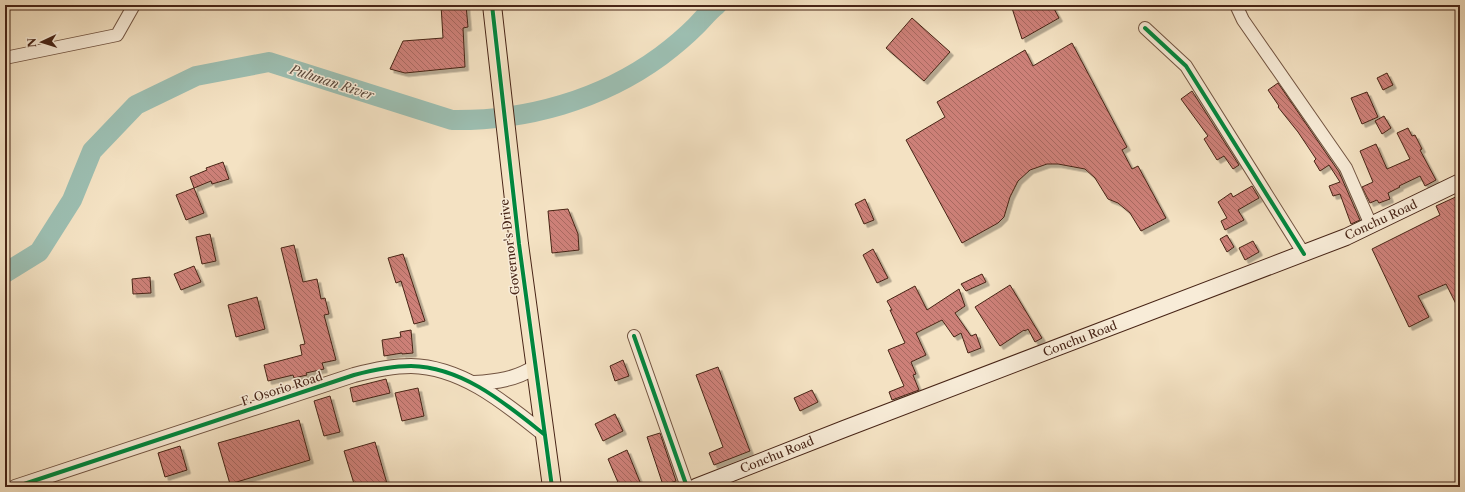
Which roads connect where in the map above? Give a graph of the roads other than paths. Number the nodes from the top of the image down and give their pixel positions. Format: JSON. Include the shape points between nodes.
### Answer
{"nodes":[{"id":1,"x":134,"y":5,"type":"edge"},
{"id":2,"x":492,"y":5,"type":"edge"},
{"id":3,"x":1236,"y":5,"type":"edge"},
{"id":4,"x":1145,"y":28,"type":"dead end"},
{"id":5,"x":5,"y":58,"type":"edge"},
{"id":6,"x":1460,"y":182,"type":"edge"},
{"id":7,"x":1371,"y":225,"type":"junction"},
{"id":8,"x":1304,"y":254,"type":"junction"},
{"id":9,"x":634,"y":336,"type":"dead end"},
{"id":10,"x":535,"y":367,"type":"junction"},
{"id":11,"x":474,"y":383,"type":"junction"},
{"id":12,"x":545,"y":434,"type":"junction"},
{"id":13,"x":15,"y":487,"type":"edge"},
{"id":14,"x":552,"y":487,"type":"edge"},
{"id":15,"x":687,"y":487,"type":"edge"},
{"id":16,"x":696,"y":487,"type":"edge"}],
"edges":[{"from":1,"to":5,"type":"street","via":[[117,35]]},
{"from":2,"to":10,"type":"main road","name":"Governor's Drive"},
{"from":3,"to":7,"type":"street","via":[[1243,20],[1346,168]]},
{"from":4,"to":8,"type":"street","via":[[1186,66]]},
{"from":6,"to":7,"type":"main road","name":"Conchu Road"},
{"from":7,"to":8,"type":"main road","name":"Conchu Road"},
{"from":8,"to":16,"type":"main road","name":"Conchu Road"},
{"from":9,"to":15,"type":"street"},
{"from":10,"to":11,"type":"street","name":"F. Osorio Road","via":[[523,375],[510,379]]},
{"from":10,"to":12,"type":"main road","name":"Governor's Drive"},
{"from":11,"to":12,"type":"street","name":"F. Osorio Road"},
{"from":11,"to":13,"type":"street","name":"F. Osorio Road","via":[[423,367],[379,368]]},
{"from":12,"to":14,"type":"main road","name":"Governor's Drive"}]}
